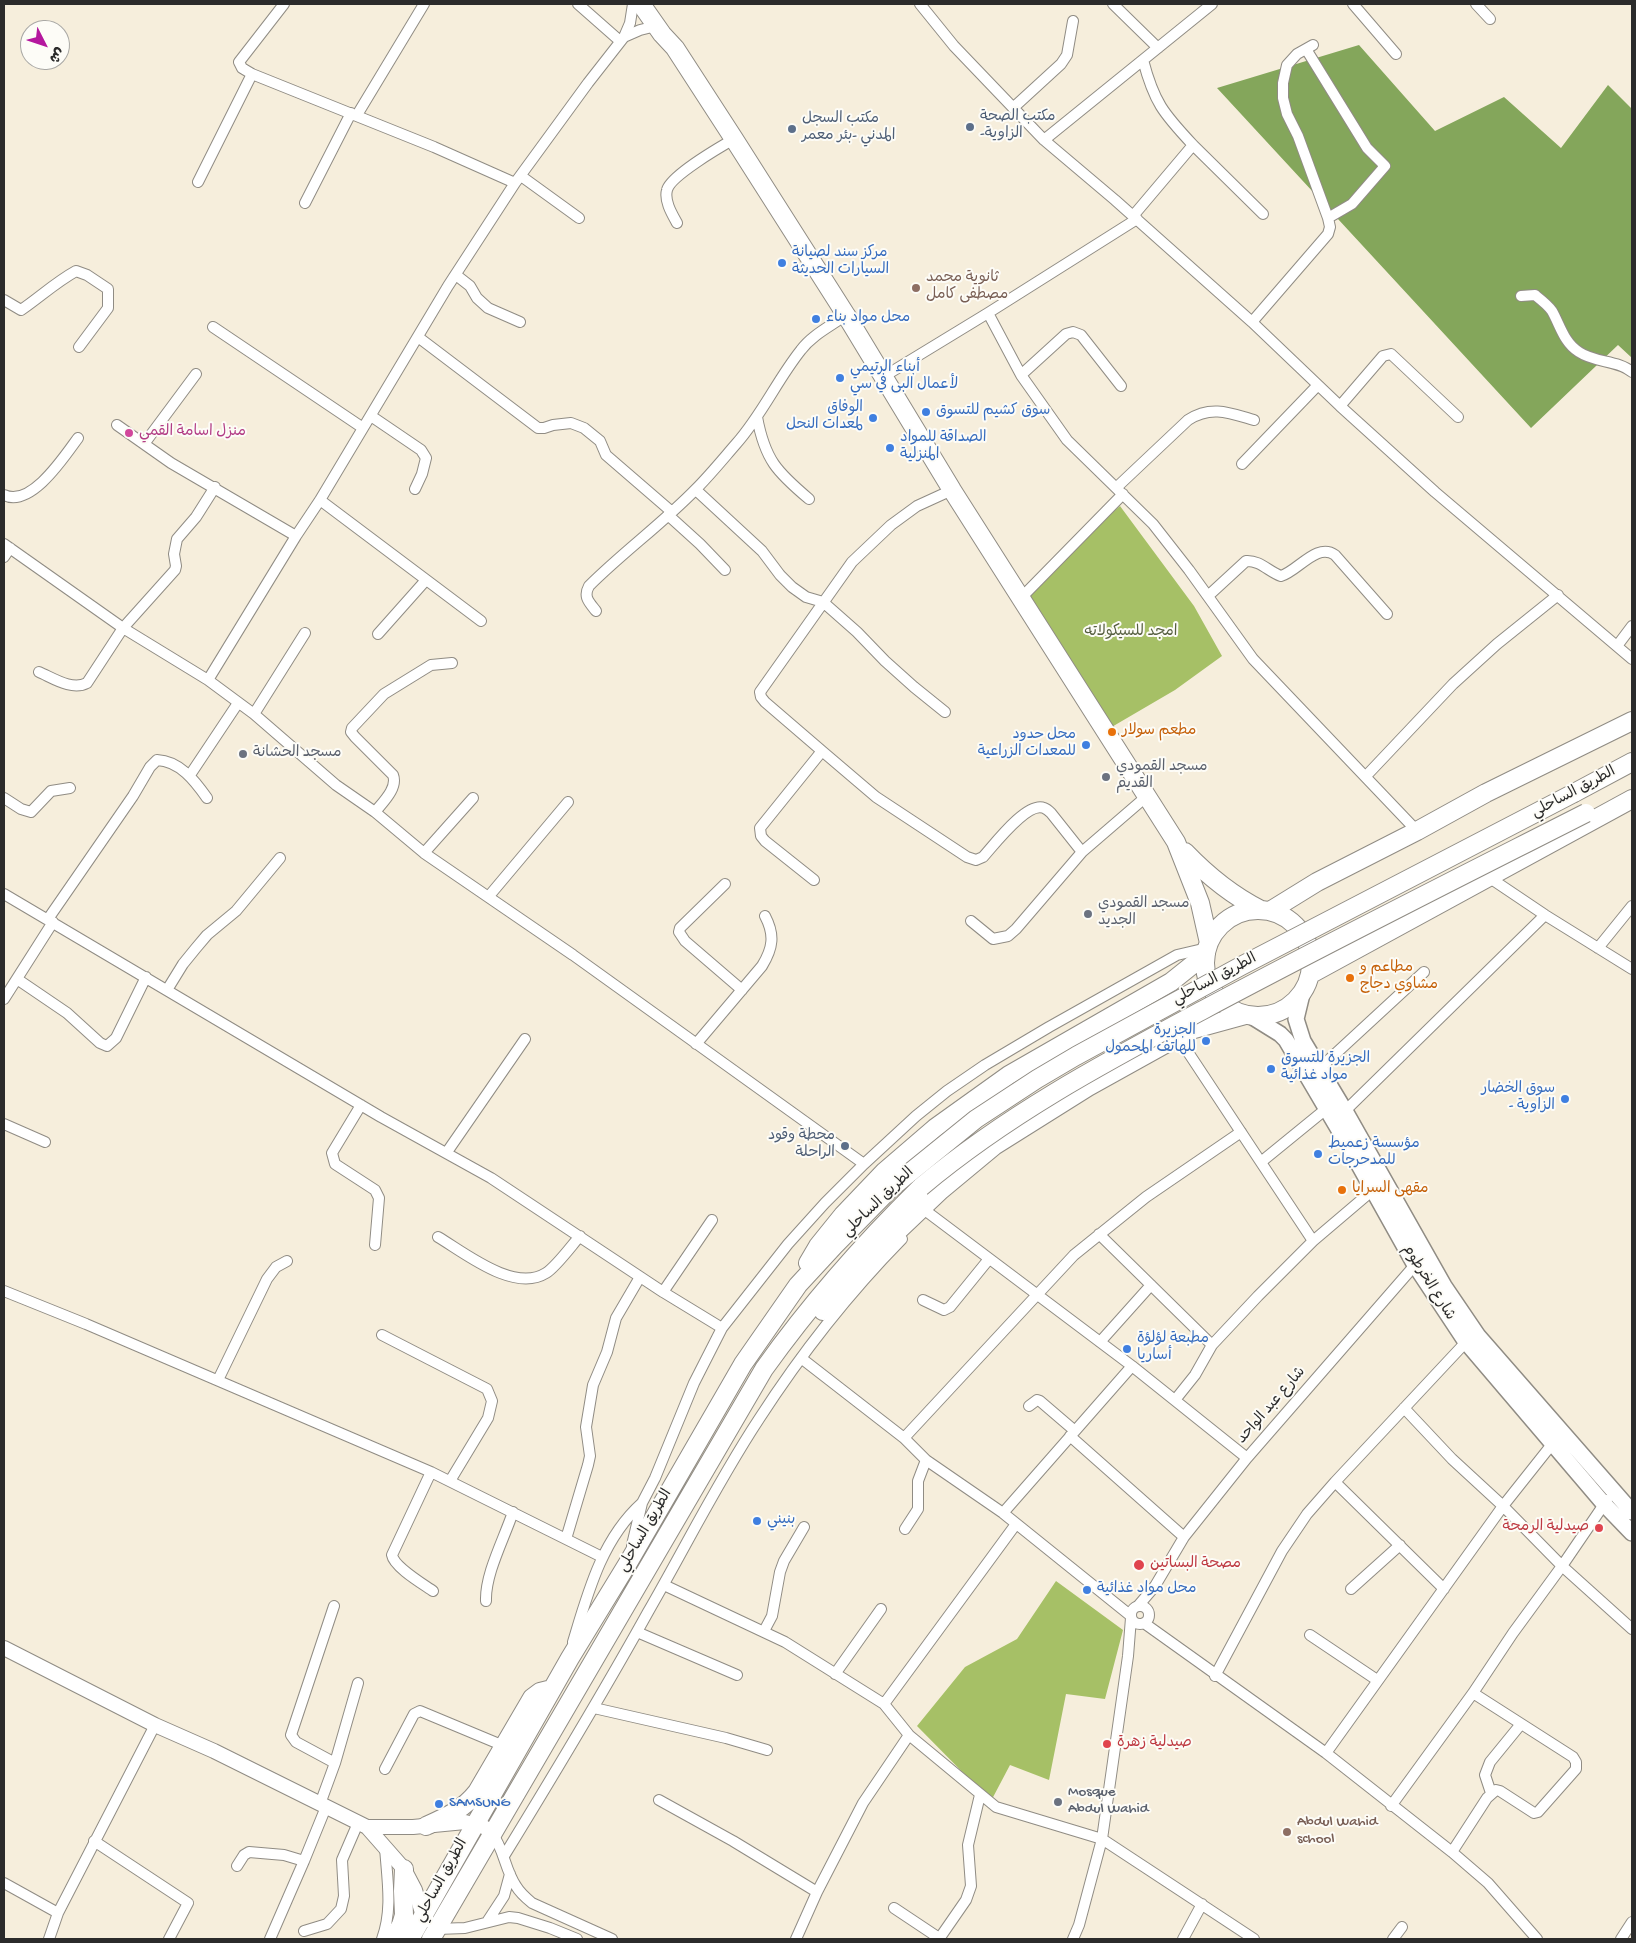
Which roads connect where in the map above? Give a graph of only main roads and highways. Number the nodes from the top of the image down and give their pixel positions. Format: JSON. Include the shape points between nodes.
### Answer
{"nodes":[{"id":1,"x":641,"y":4,"type":"edge"},
{"id":2,"x":654,"y":4,"type":"edge"},
{"id":3,"x":675,"y":48,"type":"junction"},
{"id":4,"x":1632,"y":721,"type":"edge"},
{"id":5,"x":1632,"y":762,"type":"edge"},
{"id":6,"x":1632,"y":787,"type":"edge"},
{"id":7,"x":1632,"y":799,"type":"edge"},
{"id":8,"x":1176,"y":842,"type":"junction"},
{"id":9,"x":1266,"y":910,"type":"junction"},
{"id":10,"x":1207,"y":948,"type":"junction"},
{"id":11,"x":1310,"y":974,"type":"junction"},
{"id":12,"x":1302,"y":994,"type":"junction"},
{"id":13,"x":1248,"y":1016,"type":"junction"},
{"id":14,"x":1421,"y":1262,"type":"junction"},
{"id":15,"x":798,"y":1285,"type":"junction"},
{"id":16,"x":764,"y":1369,"type":"junction"},
{"id":17,"x":1632,"y":1512,"type":"edge"},
{"id":18,"x":1632,"y":1533,"type":"edge"},
{"id":19,"x":552,"y":1689,"type":"junction"},
{"id":20,"x":426,"y":1826,"type":"road end"},
{"id":21,"x":404,"y":1869,"type":"road end"},
{"id":22,"x":434,"y":1934,"type":"edge"},
{"id":23,"x":393,"y":1939,"type":"edge"},
{"id":24,"x":410,"y":1939,"type":"edge"}],
"edges":[{"from":1,"to":3,"type":"highway"},
{"from":2,"to":3,"type":"highway"},
{"from":3,"to":8,"type":"highway"},
{"from":4,"to":9,"type":"highway","via":[[1486,792]]},
{"from":5,"to":15,"type":"highway","name":"الطريق الساحلي","bridge":true,"via":[[1241,966],[1037,1079],[976,1119],[908,1174]]},
{"from":6,"to":16,"type":"highway","name":"الطريق الساحلي","bridge":true,"via":[[1252,984],[1086,1073],[1007,1121],[921,1187],[853,1256]]},
{"from":7,"to":11,"type":"highway"},
{"from":8,"to":9,"type":"highway","via":[[1219,885],[1238,898]]},
{"from":8,"to":10,"type":"highway","via":[[1200,903]]},
{"from":9,"to":10,"type":"highway","via":[[1248,910],[1224,922]]},
{"from":9,"to":11,"type":"highway","via":[[1283,916],[1303,934],[1312,960]]},
{"from":10,"to":13,"type":"highway","via":[[1205,967],[1213,992],[1232,1010]]},
{"from":10,"to":15,"type":"highway","via":[[1172,982],[1009,1075],[935,1128],[885,1171],[843,1216],[818,1246]]},
{"from":11,"to":12,"type":"highway"},
{"from":12,"to":13,"type":"highway","via":[[1280,1012]]},
{"from":12,"to":14,"type":"main road","name":"شارع الخرطوم","via":[[1297,1025],[1303,1041],[1345,1111]]},
{"from":13,"to":14,"type":"main road","name":"شارع الخرطوم","via":[[1284,1037],[1373,1190]]},
{"from":13,"to":16,"type":"highway","via":[[1194,1029],[1021,1128],[968,1167],[856,1273],[791,1349]]},
{"from":14,"to":17,"type":"main road","name":"شارع الخرطوم","via":[[1478,1336]]},
{"from":14,"to":18,"type":"main road","name":"شارع الخرطوم","via":[[1466,1342]]},
{"from":15,"to":19,"type":"highway","name":"الطريق الساحلي","via":[[743,1364]]},
{"from":16,"to":22,"type":"highway","name":"الطريق الساحلي"},
{"from":19,"to":20,"type":"highway","via":[[532,1698],[470,1802]]},
{"from":19,"to":24,"type":"highway","name":"الطريق الساحلي"},
{"from":21,"to":23,"type":"highway","via":[[404,1915]]}]}
